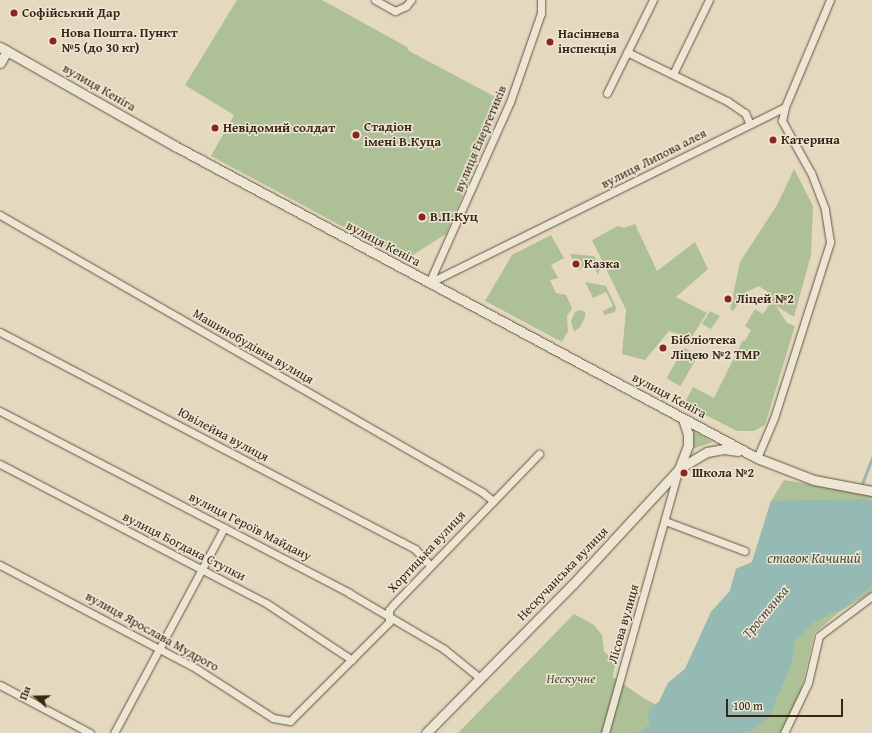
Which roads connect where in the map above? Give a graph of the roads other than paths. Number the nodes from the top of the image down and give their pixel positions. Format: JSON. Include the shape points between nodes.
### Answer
{"nodes":[{"id":1,"x":375,"y":0,"type":"edge"},
{"id":2,"x":412,"y":0,"type":"edge"},
{"id":3,"x":541,"y":0,"type":"edge"},
{"id":4,"x":653,"y":0,"type":"edge"},
{"id":5,"x":709,"y":0,"type":"edge"},
{"id":6,"x":830,"y":0,"type":"edge"},
{"id":7,"x":4,"y":49,"type":"edge"},
{"id":8,"x":627,"y":52,"type":"junction"},
{"id":9,"x":0,"y":63,"type":"edge"},
{"id":10,"x":673,"y":74,"type":"junction"},
{"id":11,"x":607,"y":93,"type":"dead end"},
{"id":12,"x":785,"y":107,"type":"junction"},
{"id":13,"x":750,"y":124,"type":"junction"},
{"id":14,"x":0,"y":215,"type":"edge"},
{"id":15,"x":429,"y":283,"type":"junction"},
{"id":16,"x":0,"y":332,"type":"edge"},
{"id":17,"x":0,"y":411,"type":"edge"},
{"id":18,"x":683,"y":419,"type":"junction"},
{"id":19,"x":746,"y":452,"type":"junction"},
{"id":20,"x":539,"y":454,"type":"dead end"},
{"id":21,"x":757,"y":458,"type":"junction"},
{"id":22,"x":0,"y":464,"type":"edge"},
{"id":23,"x":679,"y":469,"type":"junction"},
{"id":24,"x":872,"y":491,"type":"edge"},
{"id":25,"x":493,"y":501,"type":"junction"},
{"id":26,"x":665,"y":521,"type":"junction"},
{"id":27,"x":224,"y":528,"type":"junction"},
{"id":28,"x":745,"y":551,"type":"dead end"},
{"id":29,"x":0,"y":565,"type":"edge"},
{"id":30,"x":430,"y":565,"type":"junction"},
{"id":31,"x":200,"y":568,"type":"junction"},
{"id":32,"x":872,"y":596,"type":"edge"},
{"id":33,"x":390,"y":618,"type":"junction"},
{"id":34,"x":158,"y":649,"type":"junction"},
{"id":35,"x":352,"y":660,"type":"junction"},
{"id":36,"x":480,"y":678,"type":"junction"},
{"id":37,"x":0,"y":685,"type":"edge"},
{"id":38,"x":290,"y":721,"type":"joint"},
{"id":39,"x":90,"y":733,"type":"edge"},
{"id":40,"x":114,"y":733,"type":"edge"},
{"id":41,"x":426,"y":733,"type":"edge"},
{"id":42,"x":605,"y":733,"type":"edge"},
{"id":43,"x":784,"y":733,"type":"edge"}],
"edges":[{"from":1,"to":2,"type":"street","via":[[395,11]]},
{"from":3,"to":15,"type":"street","name":"вулиця Енергетиків","via":[[541,13],[510,102]]},
{"from":4,"to":8,"type":"street"},
{"from":5,"to":10,"type":"street"},
{"from":6,"to":12,"type":"street"},
{"from":7,"to":9,"type":"main road"},
{"from":7,"to":15,"type":"main road","name":"вулиця Кеніга","via":[[175,146]]},
{"from":8,"to":10,"type":"street"},
{"from":8,"to":11,"type":"street"},
{"from":10,"to":13,"type":"street","via":[[728,101],[745,114]]},
{"from":12,"to":13,"type":"street","name":"вулиця Липова алея"},
{"from":12,"to":21,"type":"street","via":[[782,120],[811,173],[825,209],[830,242],[774,418]]},
{"from":13,"to":15,"type":"street","name":"вулиця Липова алея"},
{"from":14,"to":25,"type":"street","name":"Машинобудівна вулиця","via":[[482,492]]},
{"from":15,"to":18,"type":"main road","name":"вулиця Кеніга"},
{"from":16,"to":30,"type":"street","name":"Ювілейна вулиця","via":[[415,549]]},
{"from":17,"to":27,"type":"street","name":"вулиця Героїв Майдану"},
{"from":18,"to":19,"type":"main road","name":"вулиця Кеніга"},
{"from":18,"to":23,"type":"main road","name":"Нескучанська вулиця","via":[[688,434],[688,445]]},
{"from":19,"to":21,"type":"main road","name":"вулиця Кеніга"},
{"from":19,"to":23,"type":"main road","via":[[724,449],[706,452]]},
{"from":20,"to":25,"type":"street","name":"Хортицька вулиця"},
{"from":21,"to":24,"type":"main road","name":"вулиця Кеніга","via":[[814,480]]},
{"from":22,"to":31,"type":"street","name":"вулиця Богдана Ступки"},
{"from":23,"to":26,"type":"street","name":"Лісова вулиця"},
{"from":23,"to":36,"type":"main road","name":"Нескучанська вулиця"},
{"from":25,"to":30,"type":"street","name":"Хортицька вулиця"},
{"from":26,"to":28,"type":"street"},
{"from":26,"to":42,"type":"street","name":"Лісова вулиця"},
{"from":27,"to":31,"type":"street"},
{"from":27,"to":33,"type":"street","name":"вулиця Героїв Майдану","via":[[349,593]]},
{"from":29,"to":34,"type":"street","name":"вулиця Ярослава Мудрого"},
{"from":30,"to":33,"type":"street","name":"Хортицька вулиця","via":[[389,610]]},
{"from":31,"to":34,"type":"street","via":[[164,642]]},
{"from":31,"to":35,"type":"street","name":"вулиця Богдана Ступки","via":[[266,603]]},
{"from":32,"to":43,"type":"street","via":[[819,636],[808,683]]},
{"from":33,"to":35,"type":"street","name":"Хортицька вулиця"},
{"from":33,"to":36,"type":"street","name":"вулиця Героїв Майдану","via":[[444,649]]},
{"from":34,"to":38,"type":"street","name":"вулиця Ярослава Мудрого","via":[[243,697],[273,718]]},
{"from":34,"to":40,"type":"street"},
{"from":35,"to":38,"type":"street","name":"Хортицька вулиця"},
{"from":36,"to":41,"type":"main road","name":"Нескучанська вулиця"},
{"from":37,"to":39,"type":"street"}]}
